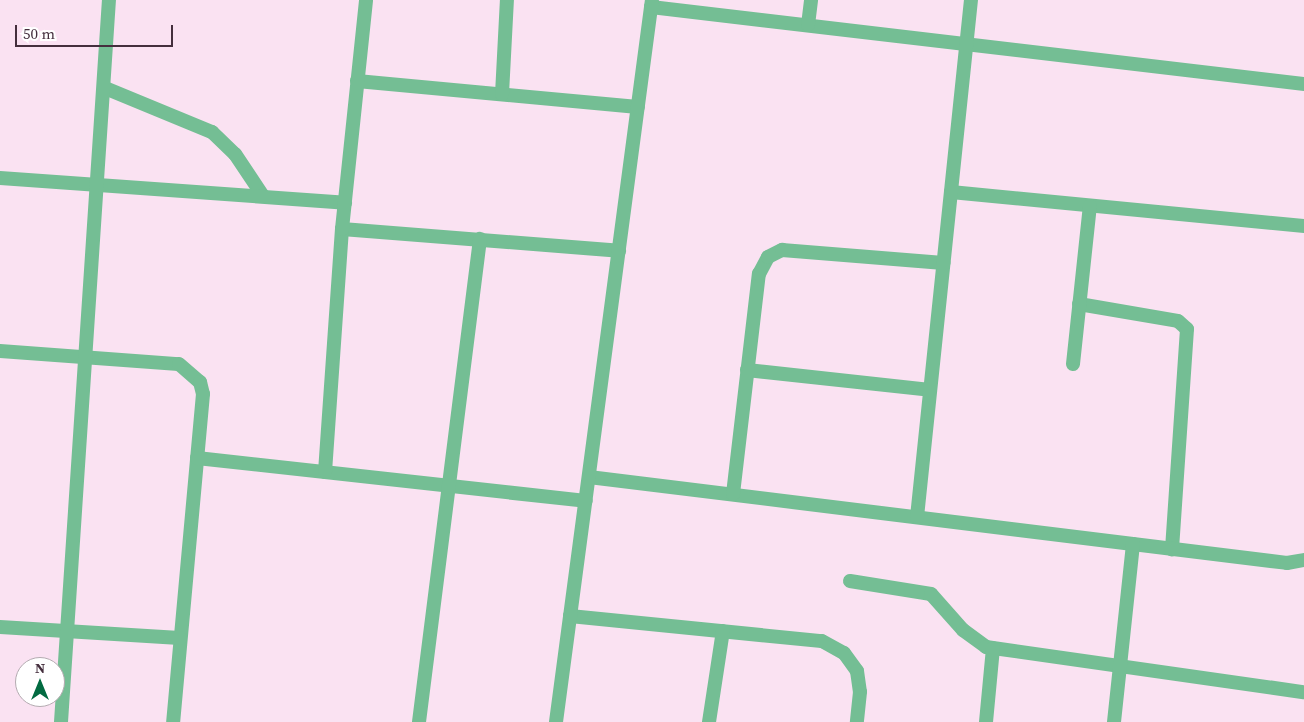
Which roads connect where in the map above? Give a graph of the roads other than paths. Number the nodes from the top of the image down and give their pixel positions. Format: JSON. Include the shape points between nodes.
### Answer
{"nodes":[{"id":1,"x":109,"y":0,"type":"edge"},
{"id":2,"x":366,"y":0,"type":"edge"},
{"id":3,"x":506,"y":0,"type":"edge"},
{"id":4,"x":811,"y":0,"type":"edge"},
{"id":5,"x":971,"y":0,"type":"edge"},
{"id":6,"x":652,"y":4,"type":"edge"},
{"id":7,"x":808,"y":24,"type":"junction"},
{"id":8,"x":967,"y":42,"type":"junction"},
{"id":9,"x":357,"y":81,"type":"junction"},
{"id":10,"x":1304,"y":84,"type":"edge"},
{"id":11,"x":105,"y":88,"type":"junction"},
{"id":12,"x":502,"y":94,"type":"junction"},
{"id":13,"x":638,"y":107,"type":"junction"},
{"id":14,"x":0,"y":178,"type":"edge"},
{"id":15,"x":100,"y":182,"type":"junction"},
{"id":16,"x":951,"y":192,"type":"junction"},
{"id":17,"x":262,"y":196,"type":"junction"},
{"id":18,"x":345,"y":203,"type":"junction"},
{"id":19,"x":1090,"y":206,"type":"junction"},
{"id":20,"x":1304,"y":226,"type":"edge"},
{"id":21,"x":342,"y":229,"type":"junction"},
{"id":22,"x":480,"y":239,"type":"junction"},
{"id":23,"x":619,"y":252,"type":"junction"},
{"id":24,"x":944,"y":263,"type":"junction"},
{"id":25,"x":1079,"y":304,"type":"junction"},
{"id":26,"x":0,"y":351,"type":"edge"},
{"id":27,"x":88,"y":358,"type":"junction"},
{"id":28,"x":1073,"y":364,"type":"dead end"},
{"id":29,"x":747,"y":370,"type":"junction"},
{"id":30,"x":930,"y":390,"type":"junction"},
{"id":31,"x":197,"y":458,"type":"junction"},
{"id":32,"x":325,"y":472,"type":"junction"},
{"id":33,"x":589,"y":477,"type":"junction"},
{"id":34,"x":445,"y":485,"type":"junction"},
{"id":35,"x":732,"y":494,"type":"junction"},
{"id":36,"x":586,"y":501,"type":"junction"},
{"id":37,"x":917,"y":517,"type":"junction"},
{"id":38,"x":1133,"y":544,"type":"junction"},
{"id":39,"x":1172,"y":549,"type":"junction"},
{"id":40,"x":1304,"y":560,"type":"edge"},
{"id":41,"x":850,"y":581,"type":"dead end"},
{"id":42,"x":570,"y":616,"type":"junction"},
{"id":43,"x":0,"y":627,"type":"edge"},
{"id":44,"x":68,"y":631,"type":"junction"},
{"id":45,"x":723,"y":631,"type":"junction"},
{"id":46,"x":180,"y":638,"type":"junction"},
{"id":47,"x":993,"y":648,"type":"junction"},
{"id":48,"x":1120,"y":665,"type":"junction"},
{"id":49,"x":1304,"y":692,"type":"edge"},
{"id":50,"x":61,"y":722,"type":"edge"},
{"id":51,"x":173,"y":722,"type":"edge"},
{"id":52,"x":419,"y":722,"type":"edge"},
{"id":53,"x":556,"y":722,"type":"edge"},
{"id":54,"x":709,"y":722,"type":"edge"},
{"id":55,"x":857,"y":722,"type":"edge"},
{"id":56,"x":986,"y":722,"type":"edge"},
{"id":57,"x":1114,"y":722,"type":"edge"}],
"edges":[{"from":1,"to":11,"type":"street"},
{"from":2,"to":9,"type":"street"},
{"from":3,"to":12,"type":"street"},
{"from":4,"to":7,"type":"street"},
{"from":5,"to":8,"type":"street"},
{"from":6,"to":7,"type":"street"},
{"from":6,"to":13,"type":"street"},
{"from":7,"to":8,"type":"street"},
{"from":8,"to":10,"type":"street"},
{"from":8,"to":16,"type":"street"},
{"from":9,"to":12,"type":"street"},
{"from":9,"to":18,"type":"street"},
{"from":11,"to":15,"type":"street"},
{"from":11,"to":17,"type":"street","via":[[212,132],[235,154]]},
{"from":12,"to":13,"type":"street"},
{"from":13,"to":23,"type":"street"},
{"from":14,"to":15,"type":"street"},
{"from":15,"to":17,"type":"street"},
{"from":15,"to":27,"type":"street"},
{"from":16,"to":19,"type":"street"},
{"from":16,"to":24,"type":"street"},
{"from":17,"to":18,"type":"street"},
{"from":18,"to":21,"type":"street"},
{"from":19,"to":20,"type":"street"},
{"from":19,"to":25,"type":"street"},
{"from":21,"to":22,"type":"street"},
{"from":21,"to":32,"type":"street"},
{"from":22,"to":23,"type":"street"},
{"from":22,"to":34,"type":"street"},
{"from":23,"to":33,"type":"street"},
{"from":24,"to":29,"type":"street","via":[[782,250],[768,257],[759,274]]},
{"from":24,"to":30,"type":"street"},
{"from":25,"to":28,"type":"street"},
{"from":25,"to":39,"type":"street","via":[[1178,321],[1188,329]]},
{"from":26,"to":27,"type":"street"},
{"from":27,"to":31,"type":"street","via":[[180,364],[191,370],[203,394]]},
{"from":27,"to":44,"type":"street"},
{"from":29,"to":30,"type":"street"},
{"from":29,"to":35,"type":"street"},
{"from":30,"to":37,"type":"street"},
{"from":31,"to":32,"type":"street"},
{"from":31,"to":46,"type":"street"},
{"from":32,"to":34,"type":"street"},
{"from":33,"to":35,"type":"street"},
{"from":33,"to":36,"type":"street"},
{"from":34,"to":36,"type":"street"},
{"from":34,"to":52,"type":"street"},
{"from":35,"to":37,"type":"street"},
{"from":36,"to":42,"type":"street"},
{"from":37,"to":38,"type":"street"},
{"from":38,"to":39,"type":"street"},
{"from":38,"to":48,"type":"street"},
{"from":39,"to":40,"type":"street","via":[[1287,563]]},
{"from":41,"to":47,"type":"street","via":[[931,594],[975,641]]},
{"from":42,"to":45,"type":"street"},
{"from":42,"to":53,"type":"street"},
{"from":43,"to":44,"type":"street"},
{"from":44,"to":46,"type":"street"},
{"from":44,"to":50,"type":"street"},
{"from":45,"to":54,"type":"street"},
{"from":45,"to":55,"type":"street","via":[[822,641],[844,653],[857,671],[860,692]]},
{"from":46,"to":51,"type":"street"},
{"from":47,"to":48,"type":"street"},
{"from":47,"to":56,"type":"street"},
{"from":48,"to":49,"type":"street"},
{"from":48,"to":57,"type":"street"}]}
